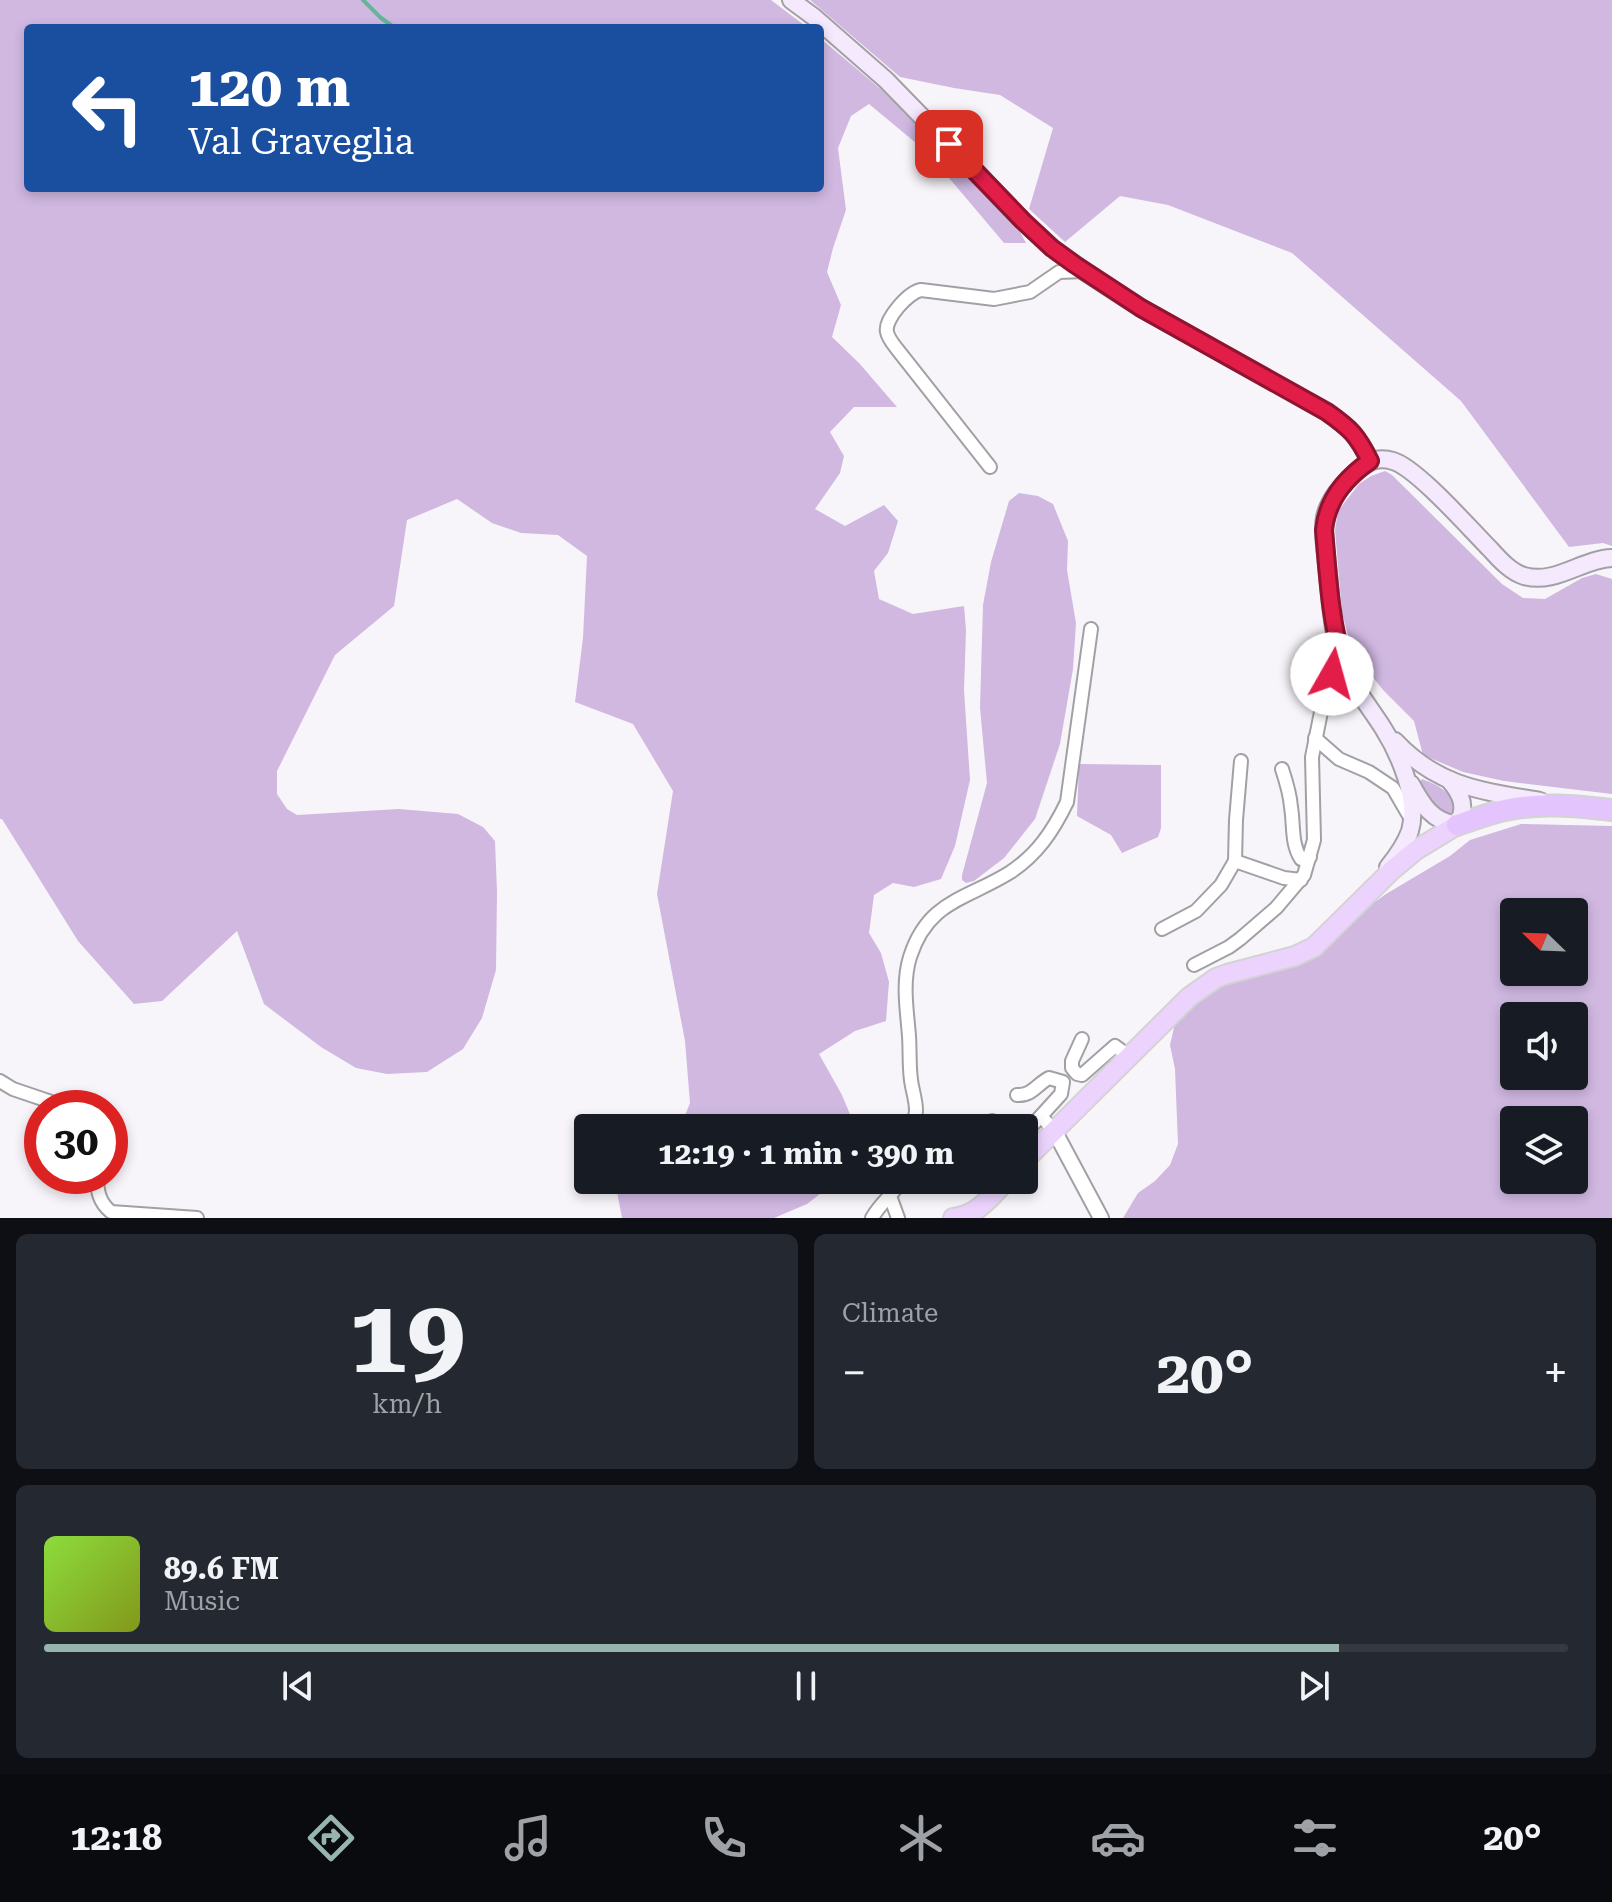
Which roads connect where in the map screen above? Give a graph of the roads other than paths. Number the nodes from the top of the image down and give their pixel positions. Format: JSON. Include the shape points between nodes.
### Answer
{"nodes":[{"id":1,"x":791,"y":0,"type":"edge"},
{"id":2,"x":822,"y":24,"type":"edge"},
{"id":3,"x":824,"y":25,"type":"edge"},
{"id":4,"x":1084,"y":271,"type":"junction"},
{"id":5,"x":1370,"y":461,"type":"junction"},
{"id":6,"x":990,"y":467,"type":"dead end"},
{"id":7,"x":1612,"y":558,"type":"edge"},
{"id":8,"x":1091,"y":629,"type":"dead end"},
{"id":9,"x":1343,"y":662,"type":"junction"},
{"id":10,"x":1384,"y":729,"type":"junction"},
{"id":11,"x":1315,"y":738,"type":"junction"},
{"id":12,"x":1241,"y":761,"type":"dead end"},
{"id":13,"x":1282,"y":769,"type":"dead end"},
{"id":14,"x":1406,"y":774,"type":"junction"},
{"id":15,"x":1450,"y":781,"type":"junction"},
{"id":16,"x":1577,"y":806,"type":"junction"},
{"id":17,"x":1612,"y":810,"type":"edge"},
{"id":18,"x":1412,"y":819,"type":"junction"},
{"id":19,"x":1457,"y":825,"type":"junction"},
{"id":20,"x":1310,"y":857,"type":"junction"},
{"id":21,"x":1235,"y":861,"type":"junction"},
{"id":22,"x":1301,"y":880,"type":"junction"},
{"id":23,"x":1369,"y":891,"type":"junction"},
{"id":24,"x":1162,"y":929,"type":"dead end"},
{"id":25,"x":1194,"y":965,"type":"dead end"},
{"id":26,"x":1082,"y":1039,"type":"dead end"},
{"id":27,"x":1130,"y":1057,"type":"junction"},
{"id":28,"x":0,"y":1081,"type":"edge"},
{"id":29,"x":24,"y":1093,"type":"edge"},
{"id":30,"x":1017,"y":1095,"type":"dead end"},
{"id":31,"x":915,"y":1114,"type":"edge"},
{"id":32,"x":1041,"y":1116,"type":"junction"},
{"id":33,"x":1038,"y":1119,"type":"edge"},
{"id":34,"x":1055,"y":1132,"type":"junction"},
{"id":35,"x":1038,"y":1148,"type":"edge"},
{"id":36,"x":99,"y":1194,"type":"edge"},
{"id":37,"x":893,"y":1194,"type":"edge"},
{"id":38,"x":994,"y":1194,"type":"edge"},
{"id":39,"x":890,"y":1196,"type":"junction"},
{"id":40,"x":197,"y":1218,"type":"edge"},
{"id":41,"x":872,"y":1218,"type":"edge"},
{"id":42,"x":898,"y":1218,"type":"edge"},
{"id":43,"x":953,"y":1218,"type":"edge"},
{"id":44,"x":1101,"y":1218,"type":"edge"}],
"edges":[{"from":1,"to":2,"type":"main road"},
{"from":3,"to":4,"type":"main road","via":[[886,80],[1023,221]]},
{"from":4,"to":5,"type":"main road","via":[[1327,412],[1359,439]]},
{"from":4,"to":6,"type":"street","via":[[1059,272],[1030,292],[994,299],[915,291],[886,327],[897,349]]},
{"from":5,"to":7,"type":"main road","via":[[1394,461],[1413,474],[1524,576],[1551,577]]},
{"from":5,"to":9,"type":"main road","via":[[1337,491],[1325,518],[1333,615]]},
{"from":8,"to":31,"type":"street","via":[[1067,802],[1055,827],[1010,872],[937,913],[913,948],[905,989]]},
{"from":9,"to":10,"type":"main road"},
{"from":9,"to":11,"type":"street","via":[[1325,692]]},
{"from":10,"to":14,"type":"main road"},
{"from":10,"to":15,"type":"main road","via":[[1415,760]]},
{"from":11,"to":18,"type":"street","via":[[1339,759],[1393,788]]},
{"from":11,"to":20,"type":"street"},
{"from":12,"to":21,"type":"street"},
{"from":13,"to":20,"type":"street","via":[[1294,843],[1301,859]]},
{"from":14,"to":18,"type":"main road"},
{"from":14,"to":19,"type":"main road","via":[[1432,816]]},
{"from":15,"to":16,"type":"main road","via":[[1481,792]]},
{"from":15,"to":19,"type":"main road","via":[[1462,802]]},
{"from":16,"to":17,"type":"highway"},
{"from":16,"to":19,"type":"highway","via":[[1508,809]]},
{"from":18,"to":23,"type":"main road","via":[[1406,841]]},
{"from":19,"to":23,"type":"main road","via":[[1416,850]]},
{"from":20,"to":22,"type":"street"},
{"from":21,"to":22,"type":"street"},
{"from":21,"to":24,"type":"street","via":[[1196,911]]},
{"from":22,"to":25,"type":"street","via":[[1240,939]]},
{"from":23,"to":27,"type":"main road","via":[[1314,947],[1203,986]]},
{"from":26,"to":27,"type":"street","via":[[1072,1061],[1077,1074],[1115,1046]]},
{"from":27,"to":34,"type":"main road"},
{"from":28,"to":29,"type":"street"},
{"from":30,"to":32,"type":"street","via":[[1033,1092],[1049,1078],[1063,1082],[1061,1094]]},
{"from":32,"to":33,"type":"street"},
{"from":32,"to":34,"type":"street"},
{"from":34,"to":35,"type":"main road"},
{"from":34,"to":44,"type":"street"},
{"from":36,"to":40,"type":"street","via":[[111,1212]]},
{"from":37,"to":39,"type":"street"},
{"from":38,"to":43,"type":"main road","via":[[973,1212]]},
{"from":39,"to":41,"type":"street"},
{"from":39,"to":42,"type":"street"}]}
